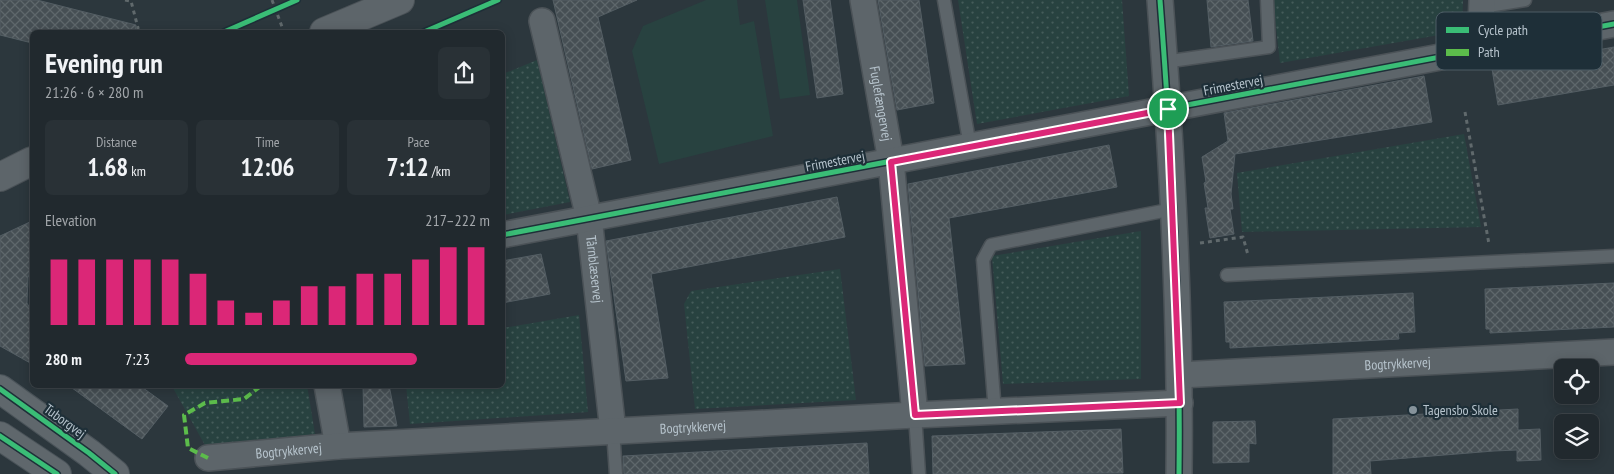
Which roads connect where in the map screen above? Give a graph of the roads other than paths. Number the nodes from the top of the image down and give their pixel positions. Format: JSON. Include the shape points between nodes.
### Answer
{"nodes":[{"id":1,"x":400,"y":0,"type":"edge"},
{"id":2,"x":863,"y":0,"type":"edge"},
{"id":3,"x":944,"y":0,"type":"edge"},
{"id":4,"x":1160,"y":0,"type":"edge"},
{"id":5,"x":1267,"y":0,"type":"edge"},
{"id":6,"x":1525,"y":0,"type":"edge"},
{"id":7,"x":1482,"y":3,"type":"edge"},
{"id":8,"x":542,"y":20,"type":"dead end"},
{"id":9,"x":329,"y":30,"type":"edge"},
{"id":10,"x":1436,"y":58,"type":"edge"},
{"id":11,"x":1164,"y":62,"type":"junction"},
{"id":12,"x":1168,"y":109,"type":"junction"},
{"id":13,"x":970,"y":146,"type":"junction"},
{"id":14,"x":30,"y":162,"type":"edge"},
{"id":15,"x":891,"y":162,"type":"junction"},
{"id":16,"x":0,"y":177,"type":"edge"},
{"id":17,"x":1172,"y":209,"type":"junction"},
{"id":18,"x":590,"y":218,"type":"junction"},
{"id":19,"x":505,"y":234,"type":"edge"},
{"id":20,"x":1614,"y":256,"type":"edge"},
{"id":21,"x":1227,"y":275,"type":"dead end"},
{"id":22,"x":1614,"y":352,"type":"edge"},
{"id":23,"x":1180,"y":375,"type":"junction"},
{"id":24,"x":328,"y":388,"type":"edge"},
{"id":25,"x":0,"y":389,"type":"edge"},
{"id":26,"x":1180,"y":403,"type":"junction"},
{"id":27,"x":995,"y":412,"type":"junction"},
{"id":28,"x":915,"y":415,"type":"junction"},
{"id":29,"x":613,"y":431,"type":"junction"},
{"id":30,"x":0,"y":436,"type":"edge"},
{"id":31,"x":338,"y":446,"type":"junction"},
{"id":32,"x":208,"y":458,"type":"dead end"},
{"id":33,"x":57,"y":474,"type":"edge"},
{"id":34,"x":115,"y":474,"type":"edge"},
{"id":35,"x":616,"y":474,"type":"edge"},
{"id":36,"x":919,"y":474,"type":"edge"},
{"id":37,"x":1179,"y":474,"type":"edge"}],
"edges":[{"from":1,"to":9,"type":"street"},
{"from":2,"to":15,"type":"street","name":"Fuglefængervej"},
{"from":3,"to":13,"type":"lane"},
{"from":4,"to":11,"type":"street"},
{"from":5,"to":11,"type":"lane","via":[[1269,47]]},
{"from":6,"to":7,"type":"lane"},
{"from":8,"to":18,"type":"street","name":"Tårnblæservej"},
{"from":10,"to":12,"type":"street","name":"Frimestervej"},
{"from":11,"to":12,"type":"street"},
{"from":12,"to":13,"type":"street","name":"Frimestervej"},
{"from":12,"to":17,"type":"street"},
{"from":13,"to":15,"type":"street","name":"Frimestervej"},
{"from":14,"to":16,"type":"street"},
{"from":15,"to":18,"type":"street","name":"Frimestervej"},
{"from":15,"to":28,"type":"street","name":"Fuglefængervej"},
{"from":17,"to":23,"type":"street"},
{"from":17,"to":27,"type":"lane","via":[[991,245],[983,260]]},
{"from":18,"to":19,"type":"street","name":"Frimestervej"},
{"from":18,"to":29,"type":"street","name":"Tårnblæservej"},
{"from":20,"to":21,"type":"lane"},
{"from":22,"to":23,"type":"street","name":"Bogtrykkervej"},
{"from":23,"to":26,"type":"street"},
{"from":24,"to":31,"type":"street"},
{"from":25,"to":34,"type":"main road","name":"Tuborgvej"},
{"from":26,"to":27,"type":"street","name":"Bogtrykkervej"},
{"from":26,"to":37,"type":"street"},
{"from":27,"to":28,"type":"street","name":"Bogtrykkervej"},
{"from":28,"to":29,"type":"street","name":"Bogtrykkervej"},
{"from":28,"to":36,"type":"lane"},
{"from":29,"to":31,"type":"street","name":"Bogtrykkervej"},
{"from":29,"to":35,"type":"lane"},
{"from":30,"to":33,"type":"main road"},
{"from":31,"to":32,"type":"street","name":"Bogtrykkervej"}]}
